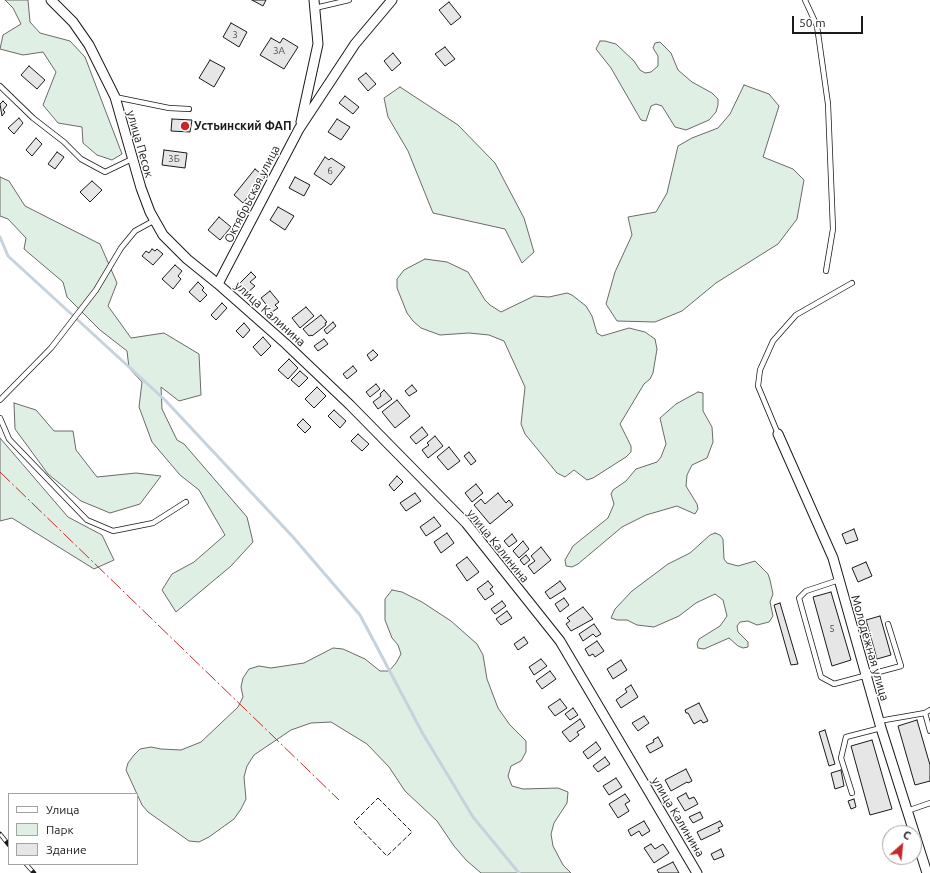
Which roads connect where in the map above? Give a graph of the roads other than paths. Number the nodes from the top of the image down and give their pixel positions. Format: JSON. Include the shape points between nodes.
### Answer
{"nodes":[{"id":1,"x":51,"y":0,"type":"edge"},
{"id":2,"x":349,"y":0,"type":"edge"},
{"id":3,"x":392,"y":0,"type":"edge"},
{"id":4,"x":806,"y":0,"type":"edge"},
{"id":5,"x":315,"y":4,"type":"edge"},
{"id":6,"x":0,"y":86,"type":"edge"},
{"id":7,"x":115,"y":97,"type":"junction"},
{"id":8,"x":189,"y":109,"type":"dead end"},
{"id":9,"x":299,"y":129,"type":"junction"},
{"id":10,"x":132,"y":159,"type":"junction"},
{"id":11,"x":155,"y":220,"type":"junction"},
{"id":12,"x":826,"y":271,"type":"dead end"},
{"id":13,"x":218,"y":284,"type":"junction"},
{"id":14,"x":852,"y":284,"type":"dead end"},
{"id":15,"x":0,"y":400,"type":"edge"},
{"id":16,"x":0,"y":418,"type":"edge"},
{"id":17,"x":778,"y":434,"type":"joint"},
{"id":18,"x":186,"y":502,"type":"dead end"},
{"id":19,"x":839,"y":580,"type":"junction"},
{"id":20,"x":888,"y":624,"type":"dead end"},
{"id":21,"x":866,"y":677,"type":"junction"},
{"id":22,"x":928,"y":711,"type":"edge"},
{"id":23,"x":880,"y":724,"type":"junction"},
{"id":24,"x":930,"y":731,"type":"edge"},
{"id":25,"x":852,"y":792,"type":"dead end"},
{"id":26,"x":930,"y":803,"type":"edge"},
{"id":27,"x":907,"y":811,"type":"junction"},
{"id":28,"x":697,"y":873,"type":"edge"},
{"id":29,"x":927,"y":873,"type":"edge"}],
"edges":[{"from":1,"to":7,"type":"street","name":"улица Песок","via":[[73,22],[89,45]]},
{"from":2,"to":5,"type":"lane"},
{"from":3,"to":9,"type":"street","name":"Октябрьская улица","via":[[355,44]]},
{"from":4,"to":12,"type":"lane","via":[[817,26],[828,104],[833,229]]},
{"from":5,"to":9,"type":"street","via":[[318,44]]},
{"from":6,"to":10,"type":"lane","via":[[80,159],[106,172]]},
{"from":7,"to":8,"type":"lane","via":[[169,108]]},
{"from":7,"to":10,"type":"street","name":"улица Песок"},
{"from":9,"to":13,"type":"street","name":"Октябрьская улица"},
{"from":10,"to":11,"type":"street","name":"улица Песок"},
{"from":11,"to":13,"type":"street","name":"улица Песок","via":[[164,235],[187,259]]},
{"from":11,"to":15,"type":"lane","via":[[136,231],[121,248],[96,290],[51,348]]},
{"from":13,"to":28,"type":"street","name":"улица Калинина","via":[[345,400],[466,523],[560,641]]},
{"from":14,"to":17,"type":"lane","via":[[796,314],[773,341],[760,370],[758,386]]},
{"from":16,"to":18,"type":"lane","via":[[9,440],[87,520],[113,531],[153,523]]},
{"from":17,"to":19,"type":"street","name":"Молодёжная улица","via":[[833,558]]},
{"from":19,"to":21,"type":"street","name":"Молодёжная улица"},
{"from":19,"to":21,"type":"lane","via":[[806,591],[799,598],[799,602],[821,677],[834,684]]},
{"from":20,"to":21,"type":"lane","via":[[901,666]]},
{"from":21,"to":23,"type":"street","name":"Молодёжная улица"},
{"from":22,"to":23,"type":"lane"},
{"from":22,"to":24,"type":"lane"},
{"from":23,"to":25,"type":"lane","via":[[846,737],[841,758]]},
{"from":23,"to":27,"type":"street","name":"Молодёжная улица"},
{"from":26,"to":27,"type":"lane"},
{"from":27,"to":29,"type":"street","name":"Молодёжная улица"}]}
